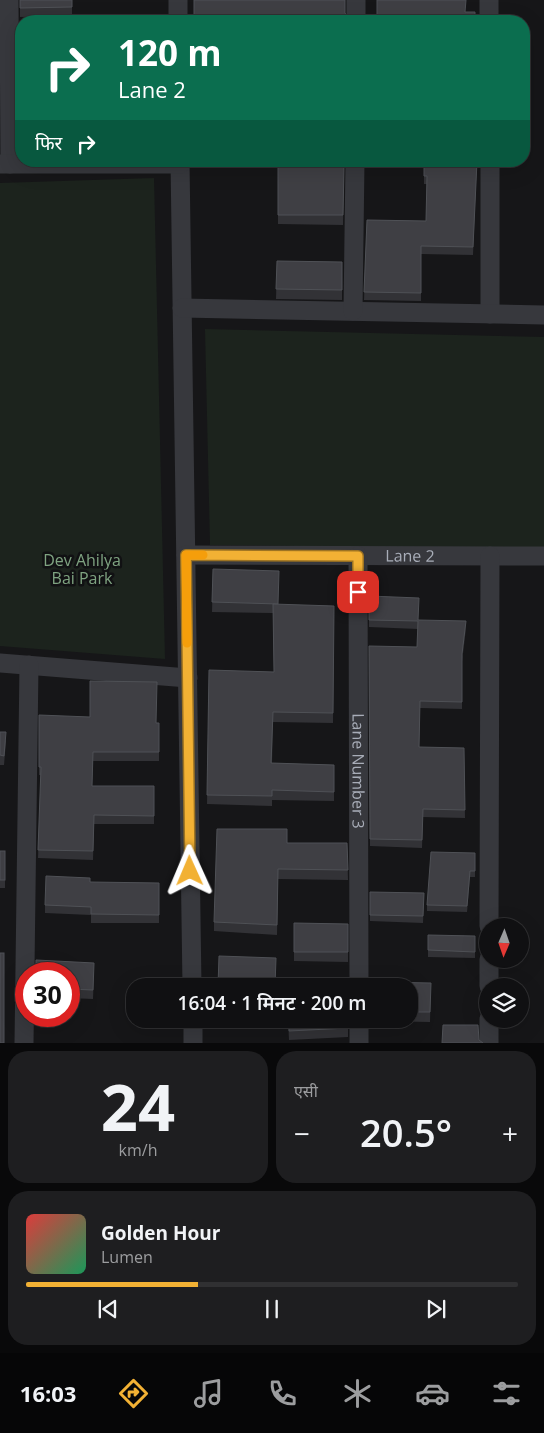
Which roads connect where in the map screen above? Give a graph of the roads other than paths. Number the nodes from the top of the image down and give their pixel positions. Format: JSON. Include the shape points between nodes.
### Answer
{"nodes":[{"id":1,"x":9,"y":0,"type":"edge"},
{"id":2,"x":178,"y":0,"type":"edge"},
{"id":3,"x":356,"y":0,"type":"edge"},
{"id":4,"x":489,"y":0,"type":"edge"},
{"id":5,"x":178,"y":15,"type":"edge"},
{"id":6,"x":356,"y":15,"type":"edge"},
{"id":7,"x":489,"y":15,"type":"edge"},
{"id":8,"x":5,"y":164,"type":"edge"},
{"id":9,"x":180,"y":167,"type":"edge"},
{"id":10,"x":354,"y":167,"type":"edge"},
{"id":11,"x":490,"y":167,"type":"edge"},
{"id":12,"x":182,"y":308,"type":"junction"},
{"id":13,"x":353,"y":311,"type":"junction"},
{"id":14,"x":490,"y":314,"type":"junction"},
{"id":15,"x":544,"y":315,"type":"edge"},
{"id":16,"x":186,"y":555,"type":"junction"},
{"id":17,"x":358,"y":556,"type":"junction"},
{"id":18,"x":490,"y":556,"type":"junction"},
{"id":19,"x":544,"y":556,"type":"edge"},
{"id":20,"x":0,"y":663,"type":"edge"},
{"id":21,"x":29,"y":665,"type":"junction"},
{"id":22,"x":188,"y":678,"type":"junction"},
{"id":23,"x":490,"y":918,"type":"edge"},
{"id":24,"x":192,"y":978,"type":"edge"},
{"id":25,"x":359,"y":978,"type":"edge"},
{"id":26,"x":193,"y":1028,"type":"edge"},
{"id":27,"x":359,"y":1028,"type":"edge"},
{"id":28,"x":490,"y":1028,"type":"edge"},
{"id":29,"x":24,"y":1043,"type":"edge"},
{"id":30,"x":193,"y":1043,"type":"edge"},
{"id":31,"x":359,"y":1043,"type":"edge"},
{"id":32,"x":490,"y":1043,"type":"edge"}],
"edges":[{"from":1,"to":8,"type":"street"},
{"from":2,"to":5,"type":"street"},
{"from":3,"to":6,"type":"street"},
{"from":4,"to":7,"type":"street"},
{"from":9,"to":12,"type":"street"},
{"from":10,"to":13,"type":"street"},
{"from":11,"to":14,"type":"street"},
{"from":12,"to":13,"type":"street"},
{"from":12,"to":16,"type":"street"},
{"from":13,"to":14,"type":"street"},
{"from":14,"to":15,"type":"street"},
{"from":16,"to":17,"type":"street","name":"Lane 2"},
{"from":16,"to":22,"type":"street"},
{"from":17,"to":18,"type":"street","name":"Lane 2"},
{"from":17,"to":25,"type":"street","name":"Lane Number 3"},
{"from":18,"to":19,"type":"street","name":"Lane 2"},
{"from":18,"to":23,"type":"street"},
{"from":20,"to":21,"type":"street"},
{"from":21,"to":22,"type":"street"},
{"from":21,"to":29,"type":"street"},
{"from":22,"to":24,"type":"street"},
{"from":26,"to":30,"type":"street"},
{"from":27,"to":31,"type":"street"},
{"from":28,"to":32,"type":"street"}]}
